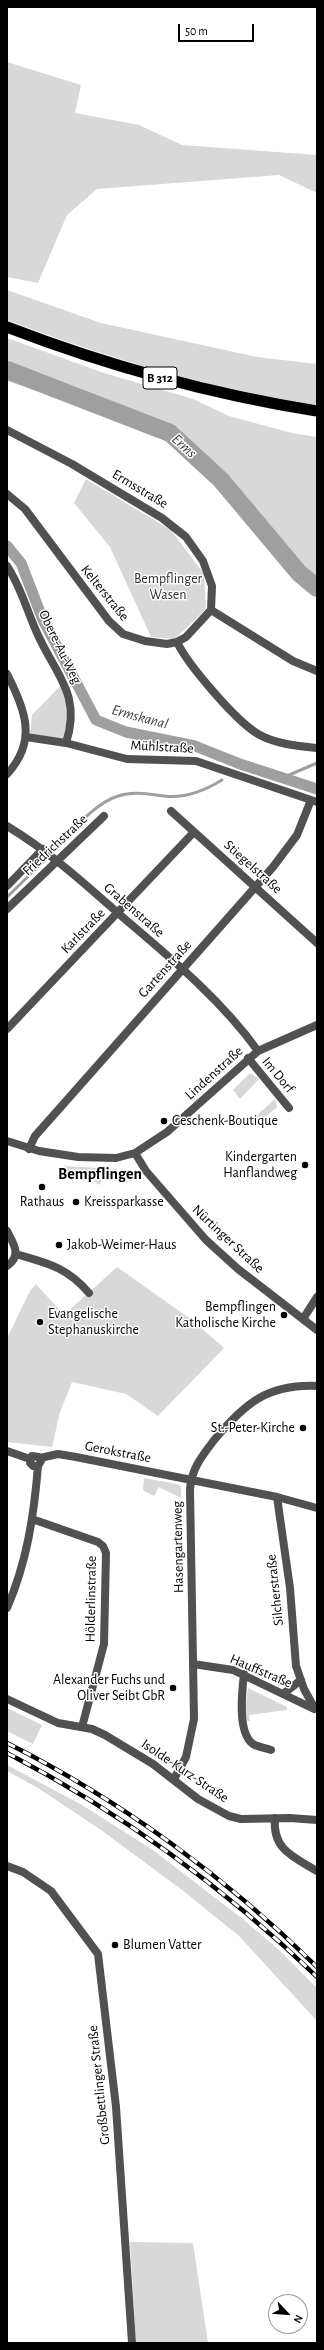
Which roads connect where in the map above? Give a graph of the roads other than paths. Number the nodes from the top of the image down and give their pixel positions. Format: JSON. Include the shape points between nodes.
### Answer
{"nodes":[{"id":1,"x":7,"y":328,"type":"edge"},
{"id":2,"x":317,"y":411,"type":"edge"},
{"id":3,"x":7,"y":430,"type":"edge"},
{"id":4,"x":7,"y":494,"type":"edge"},
{"id":5,"x":7,"y":566,"type":"edge"},
{"id":6,"x":211,"y":610,"type":"junction"},
{"id":7,"x":177,"y":642,"type":"junction"},
{"id":8,"x":317,"y":671,"type":"edge"},
{"id":9,"x":7,"y":674,"type":"edge"},
{"id":10,"x":26,"y":737,"type":"junction"},
{"id":11,"x":66,"y":743,"type":"junction"},
{"id":12,"x":317,"y":748,"type":"edge"},
{"id":13,"x":7,"y":774,"type":"edge"},
{"id":14,"x":314,"y":801,"type":"edge"},
{"id":15,"x":171,"y":811,"type":"dead end"},
{"id":16,"x":104,"y":816,"type":"dead end"},
{"id":17,"x":7,"y":826,"type":"edge"},
{"id":18,"x":194,"y":832,"type":"junction"},
{"id":19,"x":43,"y":849,"type":"junction"},
{"id":20,"x":58,"y":860,"type":"junction"},
{"id":21,"x":7,"y":886,"type":"edge"},
{"id":22,"x":256,"y":887,"type":"junction"},
{"id":23,"x":7,"y":909,"type":"edge"},
{"id":24,"x":118,"y":913,"type":"junction"},
{"id":25,"x":317,"y":942,"type":"edge"},
{"id":26,"x":182,"y":970,"type":"junction"},
{"id":27,"x":317,"y":1025,"type":"edge"},
{"id":28,"x":7,"y":1029,"type":"edge"},
{"id":29,"x":258,"y":1051,"type":"junction"},
{"id":30,"x":248,"y":1058,"type":"junction"},
{"id":31,"x":289,"y":1108,"type":"dead end"},
{"id":32,"x":7,"y":1141,"type":"edge"},
{"id":33,"x":29,"y":1149,"type":"junction"},
{"id":34,"x":135,"y":1153,"type":"junction"},
{"id":35,"x":7,"y":1232,"type":"edge"},
{"id":36,"x":16,"y":1254,"type":"junction"},
{"id":37,"x":7,"y":1266,"type":"edge"},
{"id":38,"x":89,"y":1292,"type":"dead end"},
{"id":39,"x":317,"y":1297,"type":"edge"},
{"id":40,"x":303,"y":1319,"type":"junction"},
{"id":41,"x":317,"y":1330,"type":"edge"},
{"id":42,"x":317,"y":1386,"type":"edge"},
{"id":43,"x":7,"y":1451,"type":"edge"},
{"id":44,"x":39,"y":1462,"type":"junction"},
{"id":45,"x":190,"y":1479,"type":"junction"},
{"id":46,"x":277,"y":1497,"type":"junction"},
{"id":47,"x":317,"y":1508,"type":"edge"},
{"id":48,"x":32,"y":1519,"type":"junction"},
{"id":49,"x":7,"y":1608,"type":"edge"},
{"id":50,"x":193,"y":1664,"type":"junction"},
{"id":51,"x":244,"y":1674,"type":"junction"},
{"id":52,"x":301,"y":1680,"type":"junction"},
{"id":53,"x":283,"y":1694,"type":"junction"},
{"id":54,"x":7,"y":1699,"type":"edge"},
{"id":55,"x":316,"y":1709,"type":"edge"},
{"id":56,"x":82,"y":1727,"type":"junction"},
{"id":57,"x":271,"y":1750,"type":"dead end"},
{"id":58,"x":174,"y":1779,"type":"junction"},
{"id":59,"x":275,"y":1818,"type":"junction"},
{"id":60,"x":317,"y":1820,"type":"edge"},
{"id":61,"x":7,"y":1866,"type":"edge"},
{"id":62,"x":317,"y":1870,"type":"edge"},
{"id":63,"x":132,"y":2343,"type":"edge"}],
"edges":[{"from":1,"to":2,"type":"highway","number":"B 312","via":[[156,377],[240,398]]},
{"from":3,"to":6,"type":"street","name":"Ermsstraße","via":[[108,485],[177,529],[195,548],[209,574],[212,586]]},
{"from":4,"to":7,"type":"street","name":"Kelterstraße","via":[[25,509],[116,629],[132,639],[167,644]]},
{"from":5,"to":11,"type":"street","name":"Obere-Au-Weg","via":[[20,589],[39,637],[62,676],[69,694],[72,712]]},
{"from":6,"to":7,"type":"street","via":[[195,629]]},
{"from":6,"to":8,"type":"street","via":[[293,661]]},
{"from":7,"to":12,"type":"street","via":[[190,662],[223,701],[258,734],[277,742]]},
{"from":9,"to":10,"type":"street","via":[[24,714]]},
{"from":10,"to":11,"type":"street","name":"Mühlstraße"},
{"from":10,"to":13,"type":"street","via":[[20,756]]},
{"from":11,"to":14,"type":"street","name":"Mühlstraße","via":[[128,758],[196,761]]},
{"from":14,"to":22,"type":"street","name":"Gartenstraße","via":[[297,835]]},
{"from":15,"to":18,"type":"street","name":"Stiegelstraße"},
{"from":16,"to":20,"type":"street","name":"Friedrichstraße"},
{"from":17,"to":19,"type":"street","name":"Grabenstraße"},
{"from":18,"to":22,"type":"street","name":"Stiegelstraße"},
{"from":18,"to":24,"type":"street","name":"Karlstraße"},
{"from":19,"to":20,"type":"street","name":"Grabenstraße"},
{"from":19,"to":21,"type":"street"},
{"from":20,"to":23,"type":"street","name":"Friedrichstraße"},
{"from":20,"to":24,"type":"street","name":"Grabenstraße"},
{"from":22,"to":25,"type":"street","name":"Stiegelstraße"},
{"from":22,"to":26,"type":"street","name":"Gartenstraße"},
{"from":24,"to":26,"type":"street","name":"Grabenstraße"},
{"from":24,"to":28,"type":"street","name":"Karlstraße"},
{"from":26,"to":29,"type":"street","name":"Grabenstraße","via":[[229,1013]]},
{"from":26,"to":33,"type":"street","name":"Gartenstraße","via":[[35,1136]]},
{"from":27,"to":29,"type":"street","name":"Lindenstraße"},
{"from":29,"to":30,"type":"street","name":"Lindenstraße"},
{"from":30,"to":31,"type":"street","name":"Im Dorf"},
{"from":30,"to":34,"type":"street","name":"Lindenstraße","via":[[167,1132]]},
{"from":32,"to":33,"type":"street","name":"Lindenstraße"},
{"from":33,"to":34,"type":"street","name":"Lindenstraße","via":[[92,1158],[116,1158]]},
{"from":34,"to":40,"type":"street","name":"Nürtinger Straße","via":[[146,1171],[206,1240],[238,1269]]},
{"from":35,"to":36,"type":"street"},
{"from":36,"to":37,"type":"street","via":[[15,1259]]},
{"from":36,"to":38,"type":"street","via":[[66,1271]]},
{"from":39,"to":40,"type":"street"},
{"from":40,"to":41,"type":"street","name":"Nürtinger Straße"},
{"from":42,"to":45,"type":"street","name":"Hasengartenweg","via":[[284,1388],[264,1394],[248,1404],[228,1423],[206,1451]]},
{"from":43,"to":44,"type":"street","name":"Gerokstraße","via":[[30,1459],[36,1455]]},
{"from":44,"to":45,"type":"street","name":"Gerokstraße","via":[[58,1454]]},
{"from":44,"to":48,"type":"street"},
{"from":45,"to":46,"type":"street"},
{"from":45,"to":50,"type":"street","name":"Hasengartenweg"},
{"from":46,"to":47,"type":"street"},
{"from":46,"to":52,"type":"street","name":"Silcherstraße","via":[[290,1588],[294,1654]]},
{"from":48,"to":49,"type":"street","via":[[22,1568]]},
{"from":48,"to":56,"type":"street","name":"Hölderlinstraße","via":[[98,1542],[106,1553],[104,1644]]},
{"from":50,"to":51,"type":"street","name":"Hauffstraße","via":[[222,1667]]},
{"from":50,"to":58,"type":"street","name":"Hasengartenweg","via":[[193,1731],[186,1757]]},
{"from":51,"to":53,"type":"street","name":"Hauffstraße"},
{"from":51,"to":57,"type":"street","via":[[242,1709],[246,1734],[254,1744]]},
{"from":52,"to":53,"type":"street"},
{"from":52,"to":55,"type":"street","name":"Silcherstraße"},
{"from":53,"to":55,"type":"street","name":"Hauffstraße"},
{"from":54,"to":56,"type":"street","name":"Isolde-Kurz-Straße","via":[[58,1723]]},
{"from":56,"to":58,"type":"street","name":"Isolde-Kurz-Straße","via":[[92,1729],[134,1752]]},
{"from":58,"to":59,"type":"street","name":"Isolde-Kurz-Straße","via":[[198,1799],[229,1816],[241,1819]]},
{"from":59,"to":60,"type":"street","name":"Isolde-Kurz-Straße"},
{"from":59,"to":62,"type":"street","via":[[274,1831],[280,1846]]},
{"from":61,"to":63,"type":"street","name":"Großbettlinger Straße","via":[[22,1872],[51,1891],[98,1954],[116,2107]]}]}
